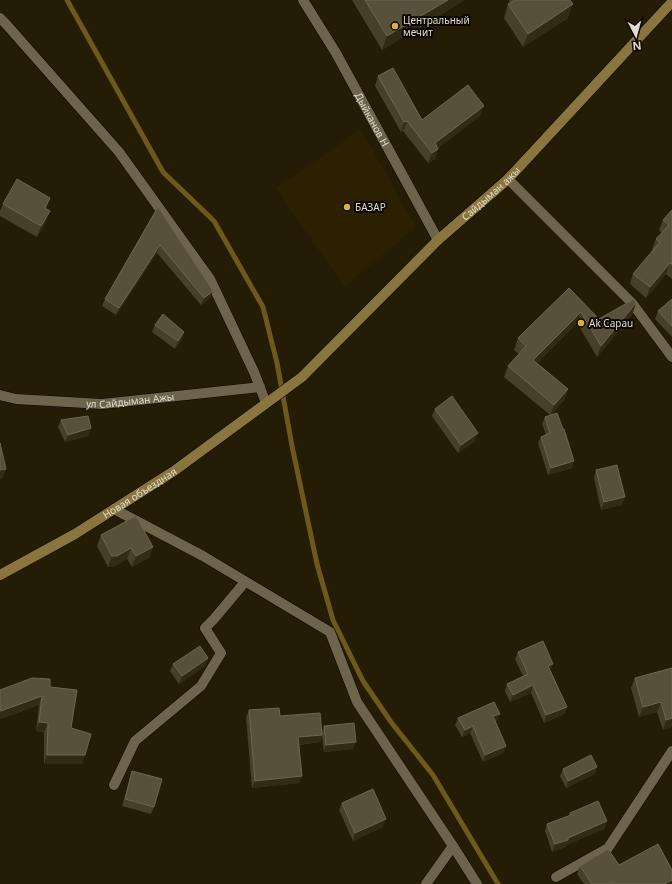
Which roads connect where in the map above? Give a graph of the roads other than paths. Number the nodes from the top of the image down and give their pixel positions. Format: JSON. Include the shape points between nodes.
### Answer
{"nodes":[{"id":1,"x":303,"y":0,"type":"edge"},
{"id":2,"x":672,"y":2,"type":"edge"},
{"id":3,"x":0,"y":18,"type":"edge"},
{"id":4,"x":508,"y":179,"type":"junction"},
{"id":5,"x":438,"y":240,"type":"junction"},
{"id":6,"x":672,"y":357,"type":"edge"},
{"id":7,"x":302,"y":377,"type":"joint"},
{"id":8,"x":260,"y":387,"type":"junction"},
{"id":9,"x":0,"y":395,"type":"edge"},
{"id":10,"x":269,"y":401,"type":"junction"},
{"id":11,"x":114,"y":509,"type":"junction"},
{"id":12,"x":0,"y":575,"type":"edge"},
{"id":13,"x":245,"y":582,"type":"junction"},
{"id":14,"x":672,"y":751,"type":"edge"},
{"id":15,"x":114,"y":785,"type":"dead end"},
{"id":16,"x":453,"y":846,"type":"junction"},
{"id":17,"x":556,"y":877,"type":"dead end"},
{"id":18,"x":426,"y":884,"type":"edge"},
{"id":19,"x":477,"y":884,"type":"edge"}],
"edges":[{"from":1,"to":5,"type":"street","name":"Дыйканов Н","via":[[336,53]]},
{"from":2,"to":4,"type":"main road","name":"Сайдыман ажы"},
{"from":3,"to":8,"type":"street","via":[[119,152],[210,279]]},
{"from":4,"to":5,"type":"main road","name":"Сайдыман ажы"},
{"from":4,"to":6,"type":"street","via":[[632,303]]},
{"from":5,"to":7,"type":"main road","name":"Сайдыман ажы"},
{"from":7,"to":10,"type":"main road","name":"Новая объездная"},
{"from":8,"to":9,"type":"street","name":"ул Сайдыман Ажы","via":[[102,404],[16,399]]},
{"from":8,"to":10,"type":"street"},
{"from":10,"to":11,"type":"main road","name":"Новая объездная","via":[[174,471]]},
{"from":11,"to":12,"type":"main road","name":"Новая объездная","via":[[75,534]]},
{"from":11,"to":13,"type":"street","via":[[203,556]]},
{"from":13,"to":15,"type":"street","via":[[205,628],[221,653],[201,686],[135,741]]},
{"from":13,"to":16,"type":"street","via":[[330,632],[357,702]]},
{"from":14,"to":17,"type":"street","via":[[608,848]]},
{"from":16,"to":18,"type":"street"},
{"from":16,"to":19,"type":"street"}]}
